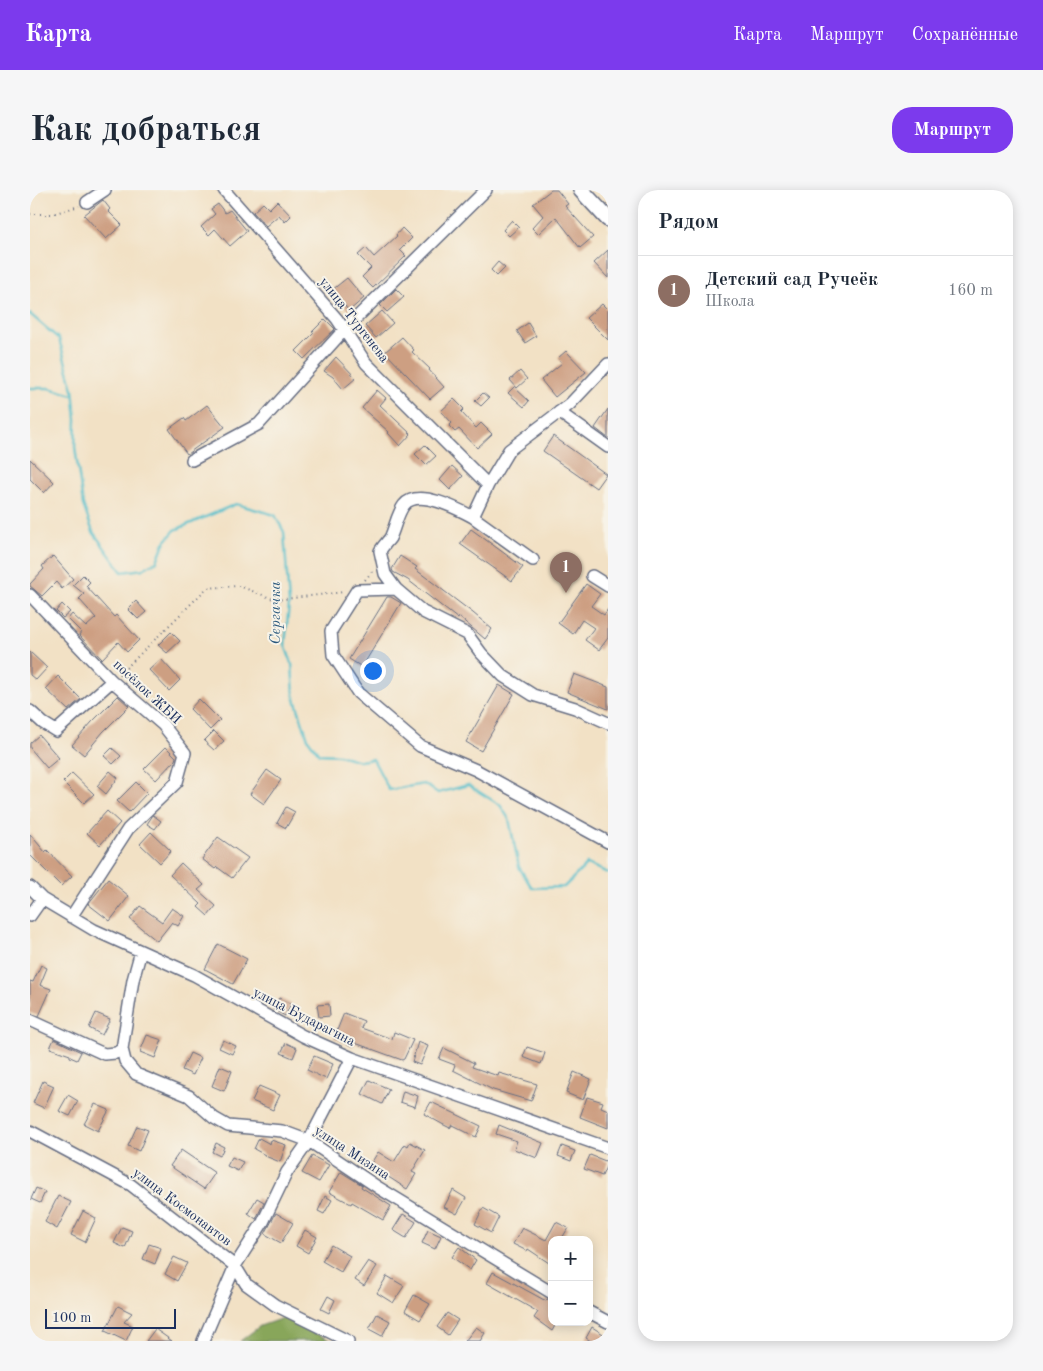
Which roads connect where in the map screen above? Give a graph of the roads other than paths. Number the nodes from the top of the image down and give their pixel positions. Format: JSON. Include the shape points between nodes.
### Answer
{"nodes":[{"id":1,"x":105,"y":190,"type":"edge"},
{"id":2,"x":224,"y":190,"type":"edge"},
{"id":3,"x":486,"y":190,"type":"edge"},
{"id":4,"x":581,"y":190,"type":"edge"},
{"id":5,"x":87,"y":202,"type":"road end"},
{"id":6,"x":608,"y":219,"type":"edge"},
{"id":7,"x":344,"y":330,"type":"junction"},
{"id":8,"x":608,"y":364,"type":"edge"},
{"id":9,"x":559,"y":412,"type":"junction"},
{"id":10,"x":608,"y":447,"type":"edge"},
{"id":11,"x":192,"y":460,"type":"dead end"},
{"id":12,"x":488,"y":485,"type":"junction"},
{"id":13,"x":474,"y":517,"type":"junction"},
{"id":14,"x":533,"y":560,"type":"dead end"},
{"id":15,"x":592,"y":576,"type":"dead end"},
{"id":16,"x":608,"y":586,"type":"edge"},
{"id":17,"x":396,"y":589,"type":"junction"},
{"id":18,"x":30,"y":595,"type":"edge"},
{"id":19,"x":112,"y":681,"type":"junction"},
{"id":20,"x":30,"y":711,"type":"edge"},
{"id":21,"x":608,"y":723,"type":"edge"},
{"id":22,"x":608,"y":842,"type":"edge"},
{"id":23,"x":30,"y":887,"type":"edge"},
{"id":24,"x":42,"y":899,"type":"junction"},
{"id":25,"x":30,"y":916,"type":"edge"},
{"id":26,"x":72,"y":917,"type":"junction"},
{"id":27,"x":141,"y":951,"type":"junction"},
{"id":28,"x":30,"y":1020,"type":"edge"},
{"id":29,"x":122,"y":1049,"type":"junction"},
{"id":30,"x":352,"y":1058,"type":"junction"},
{"id":31,"x":30,"y":1131,"type":"edge"},
{"id":32,"x":309,"y":1141,"type":"junction"},
{"id":33,"x":608,"y":1148,"type":"edge"},
{"id":34,"x":235,"y":1266,"type":"junction"},
{"id":35,"x":548,"y":1291,"type":"edge"},
{"id":36,"x":593,"y":1314,"type":"edge"},
{"id":37,"x":608,"y":1322,"type":"edge"},
{"id":38,"x":203,"y":1341,"type":"edge"},
{"id":39,"x":348,"y":1341,"type":"edge"}],
"edges":[{"from":1,"to":5,"type":"street"},
{"from":2,"to":7,"type":"street","name":"улица Тургенева"},
{"from":3,"to":7,"type":"street"},
{"from":4,"to":6,"type":"main road"},
{"from":7,"to":11,"type":"street","via":[[259,424]]},
{"from":7,"to":12,"type":"street","name":"улица Тургенева","via":[[366,363]]},
{"from":8,"to":9,"type":"street"},
{"from":9,"to":10,"type":"street"},
{"from":9,"to":12,"type":"street","via":[[509,450]]},
{"from":12,"to":13,"type":"street"},
{"from":13,"to":14,"type":"street"},
{"from":13,"to":17,"type":"street","via":[[449,504],[429,500],[413,499],[404,505],[390,538],[380,550],[385,574]]},
{"from":15,"to":16,"type":"street"},
{"from":17,"to":21,"type":"street","via":[[423,612],[467,634],[503,676],[533,694]]},
{"from":17,"to":22,"type":"street","via":[[357,590],[331,631],[334,655],[358,693],[420,746],[476,770]]},
{"from":18,"to":19,"type":"street","name":"посёлок ЖБИ"},
{"from":19,"to":20,"type":"street","via":[[56,731]]},
{"from":19,"to":26,"type":"street","name":"посёлок ЖБИ","via":[[163,725],[185,753],[177,782],[128,829]]},
{"from":23,"to":24,"type":"street","name":"улица Бударагина"},
{"from":24,"to":25,"type":"street"},
{"from":24,"to":26,"type":"street","name":"улица Бударагина"},
{"from":26,"to":27,"type":"street","name":"улица Бударагина"},
{"from":27,"to":29,"type":"street"},
{"from":27,"to":30,"type":"street","name":"улица Бударагина","via":[[194,975],[303,1036]]},
{"from":28,"to":29,"type":"street","via":[[104,1054]]},
{"from":29,"to":32,"type":"street","name":"улица Мизина","via":[[125,1062],[136,1074],[189,1096],[228,1126],[282,1131]]},
{"from":30,"to":32,"type":"street"},
{"from":30,"to":33,"type":"street","name":"улица Бударагина"},
{"from":31,"to":34,"type":"street","name":"улица Космонавтов","via":[[131,1185]]},
{"from":32,"to":34,"type":"street","via":[[287,1172],[263,1222]]},
{"from":32,"to":35,"type":"street","name":"улица Мизина","via":[[379,1188]]},
{"from":34,"to":38,"type":"street","name":"улица Космонавтов"},
{"from":34,"to":39,"type":"street","name":"улица Космонавтов","via":[[246,1284],[275,1305]]},
{"from":36,"to":37,"type":"street"}]}
